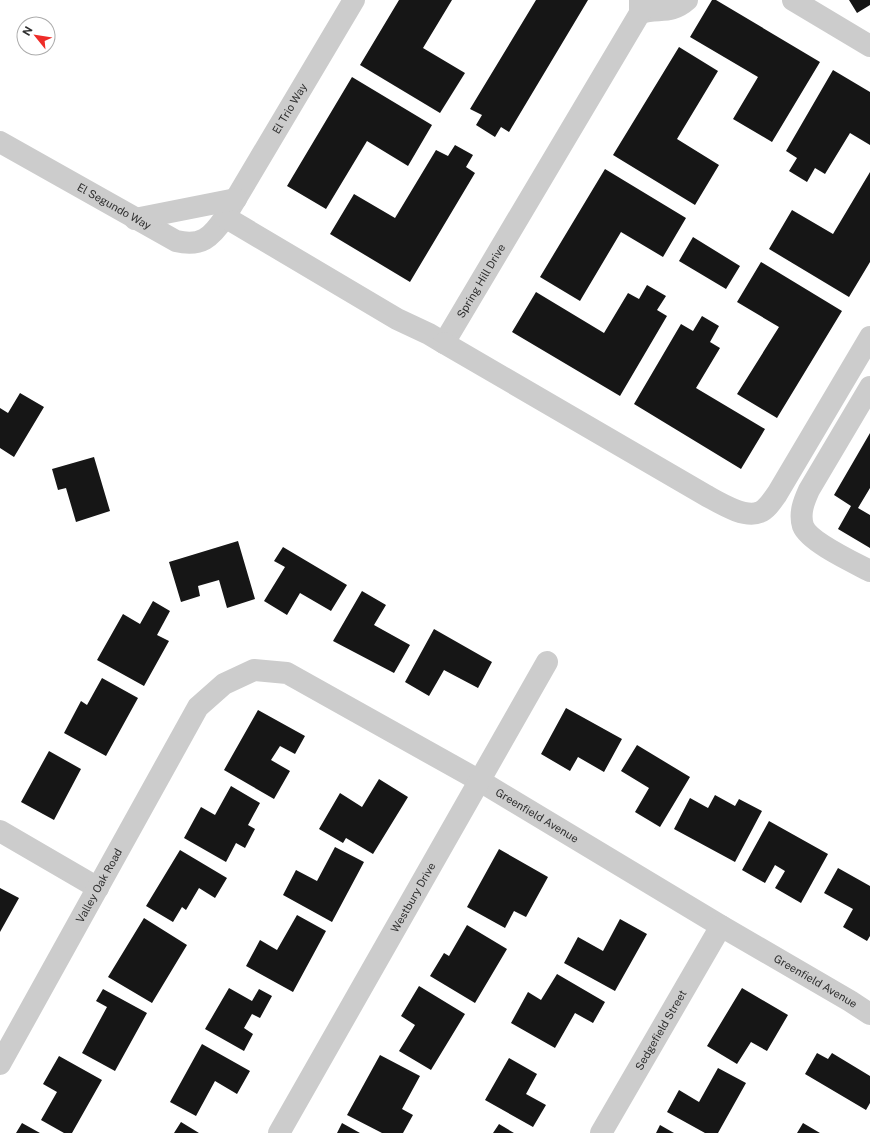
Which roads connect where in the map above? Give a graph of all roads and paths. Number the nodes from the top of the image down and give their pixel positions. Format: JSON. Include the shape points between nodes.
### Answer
{"nodes":[{"id":1,"x":354,"y":0,"type":"edge"},
{"id":2,"x":687,"y":0,"type":"edge"},
{"id":3,"x":792,"y":0,"type":"edge"},
{"id":4,"x":640,"y":6,"type":"edge"},
{"id":5,"x":870,"y":46,"type":"edge"},
{"id":6,"x":0,"y":142,"type":"edge"},
{"id":7,"x":230,"y":208,"type":"junction"},
{"id":8,"x":135,"y":219,"type":"junction"},
{"id":9,"x":870,"y":337,"type":"edge"},
{"id":10,"x":444,"y":343,"type":"junction"},
{"id":11,"x":870,"y":387,"type":"edge"},
{"id":12,"x":870,"y":572,"type":"edge"},
{"id":13,"x":547,"y":662,"type":"dead end"},
{"id":14,"x":198,"y":707,"type":"joint"},
{"id":15,"x":480,"y":781,"type":"junction"},
{"id":16,"x":0,"y":831,"type":"edge"},
{"id":17,"x":98,"y":888,"type":"junction"},
{"id":18,"x":721,"y":926,"type":"junction"},
{"id":19,"x":870,"y":1014,"type":"edge"},
{"id":20,"x":0,"y":1064,"type":"edge"},
{"id":21,"x":280,"y":1133,"type":"edge"},
{"id":22,"x":601,"y":1133,"type":"edge"}],
"edges":[{"from":1,"to":7,"type":"street","name":"El Trio Way"},
{"from":2,"to":4,"type":"street","via":[[670,10],[649,10]]},
{"from":3,"to":5,"type":"street"},
{"from":4,"to":10,"type":"street","name":"Spring Hill Drive"},
{"from":6,"to":8,"type":"street","name":"El Segundo Way"},
{"from":7,"to":8,"type":"street"},
{"from":7,"to":8,"type":"street","name":"El Segundo Way","via":[[217,229],[208,238],[197,243],[176,241]]},
{"from":7,"to":10,"type":"street","via":[[397,319]]},
{"from":9,"to":10,"type":"street","via":[[770,505],[760,512],[751,514],[740,512],[707,496]]},
{"from":11,"to":12,"type":"street","via":[[809,490],[801,516],[810,536]]},
{"from":13,"to":15,"type":"street","name":"Westbury Drive"},
{"from":14,"to":15,"type":"street","name":"Greenfield Avenue","via":[[224,684],[254,670],[287,673]]},
{"from":14,"to":17,"type":"street","name":"Valley Oak Road"},
{"from":15,"to":18,"type":"street","name":"Greenfield Avenue"},
{"from":15,"to":21,"type":"street","name":"Westbury Drive"},
{"from":16,"to":17,"type":"street"},
{"from":17,"to":20,"type":"street","name":"Valley Oak Road"},
{"from":18,"to":19,"type":"street","name":"Greenfield Avenue"},
{"from":18,"to":22,"type":"street","name":"Sedgefield Street"}]}
